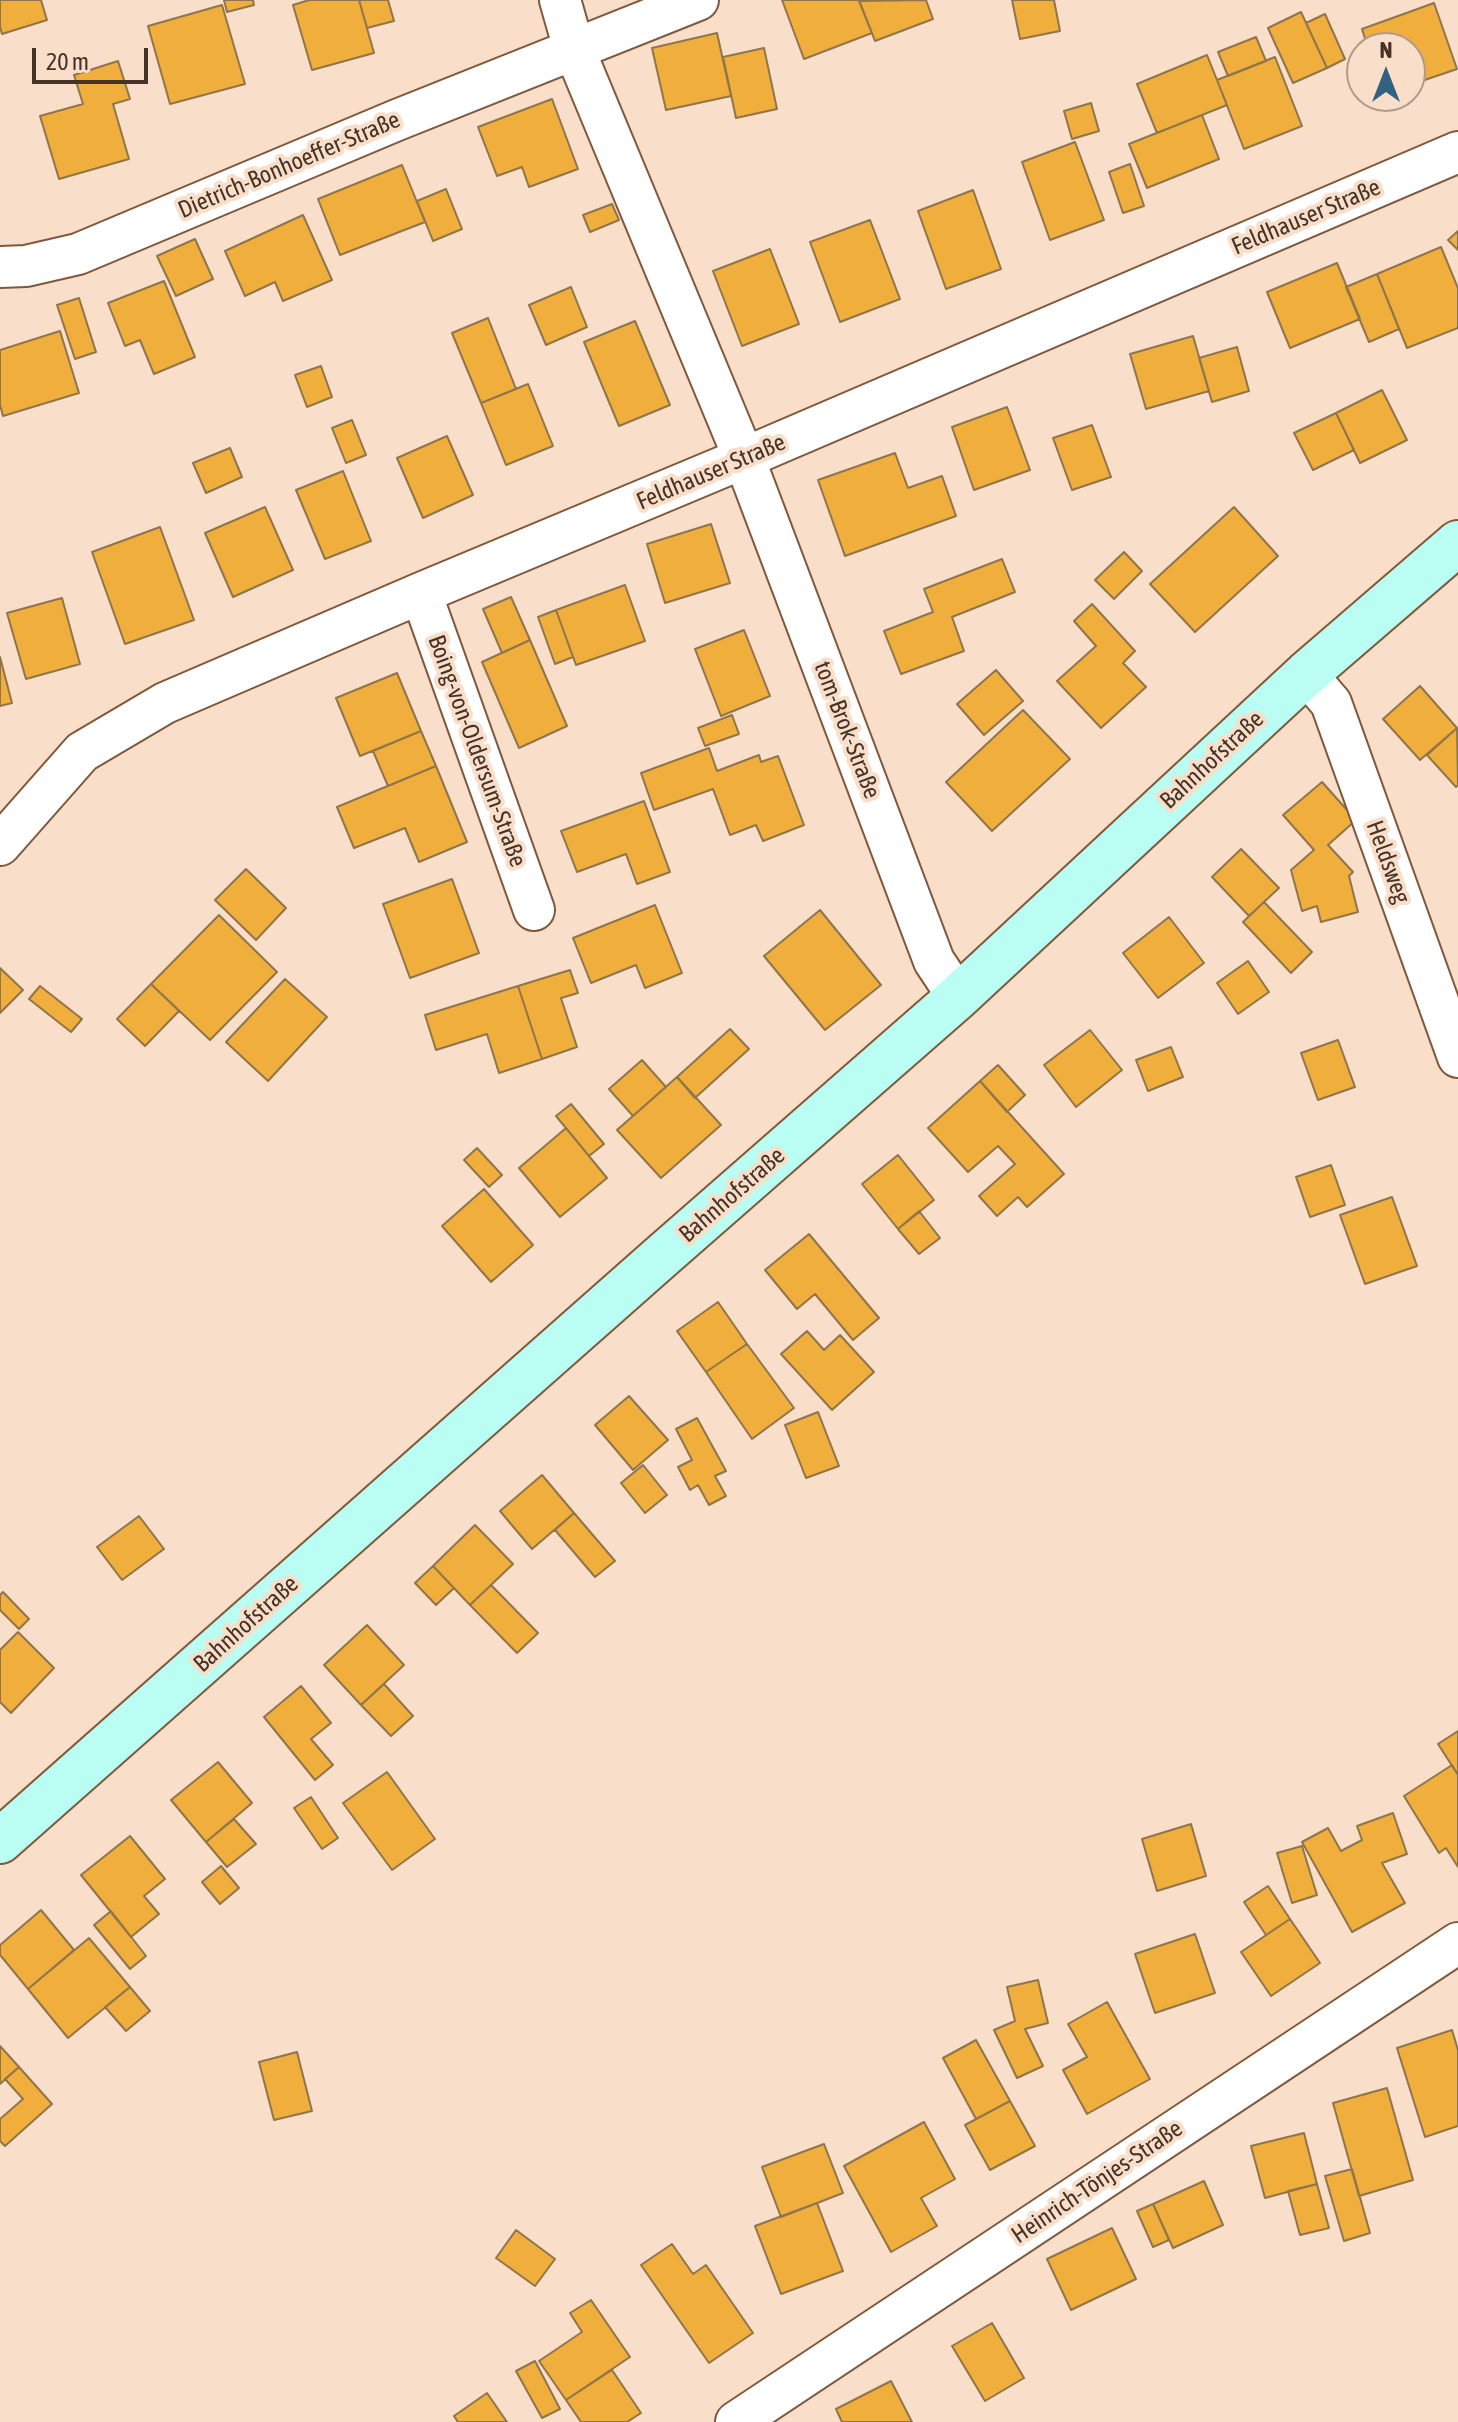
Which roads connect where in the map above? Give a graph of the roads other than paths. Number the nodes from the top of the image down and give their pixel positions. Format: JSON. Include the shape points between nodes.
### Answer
{"nodes":[{"id":1,"x":560,"y":0,"type":"edge"},
{"id":2,"x":698,"y":0,"type":"edge"},
{"id":3,"x":574,"y":49,"type":"junction"},
{"id":4,"x":1458,"y":152,"type":"edge"},
{"id":5,"x":0,"y":267,"type":"edge"},
{"id":6,"x":744,"y":458,"type":"junction"},
{"id":7,"x":1458,"y":543,"type":"edge"},
{"id":8,"x":421,"y":593,"type":"junction"},
{"id":9,"x":1306,"y":674,"type":"junction"},
{"id":10,"x":0,"y":845,"type":"edge"},
{"id":11,"x":534,"y":910,"type":"dead end"},
{"id":12,"x":958,"y":997,"type":"junction"},
{"id":13,"x":1458,"y":1057,"type":"edge"},
{"id":14,"x":0,"y":1841,"type":"edge"},
{"id":15,"x":1458,"y":1943,"type":"edge"},
{"id":16,"x":736,"y":2422,"type":"edge"}],
"edges":[{"from":1,"to":3,"type":"street"},
{"from":2,"to":3,"type":"street","name":"Dietrich-Bonhoeffer-Straße"},
{"from":3,"to":5,"type":"street","name":"Dietrich-Bonhoeffer-Straße","via":[[78,254]]},
{"from":3,"to":6,"type":"street"},
{"from":4,"to":6,"type":"street","name":"Feldhauser Straße"},
{"from":6,"to":8,"type":"street","name":"Feldhauser Straße"},
{"from":6,"to":12,"type":"street","name":"tom-Brok-Straße","via":[[934,961]]},
{"from":7,"to":9,"type":"street","name":"Bahnhofstraße"},
{"from":8,"to":10,"type":"street","name":"Feldhauser Straße","via":[[165,703],[82,752]]},
{"from":8,"to":11,"type":"street","name":"Boing-von-Oldersum-Straße"},
{"from":9,"to":12,"type":"street","name":"Bahnhofstraße"},
{"from":9,"to":13,"type":"street","name":"Heldsweg","via":[[1331,703]]},
{"from":12,"to":14,"type":"street","name":"Bahnhofstraße"},
{"from":15,"to":16,"type":"street","name":"Heinrich-Tönjes-Straße"}]}
